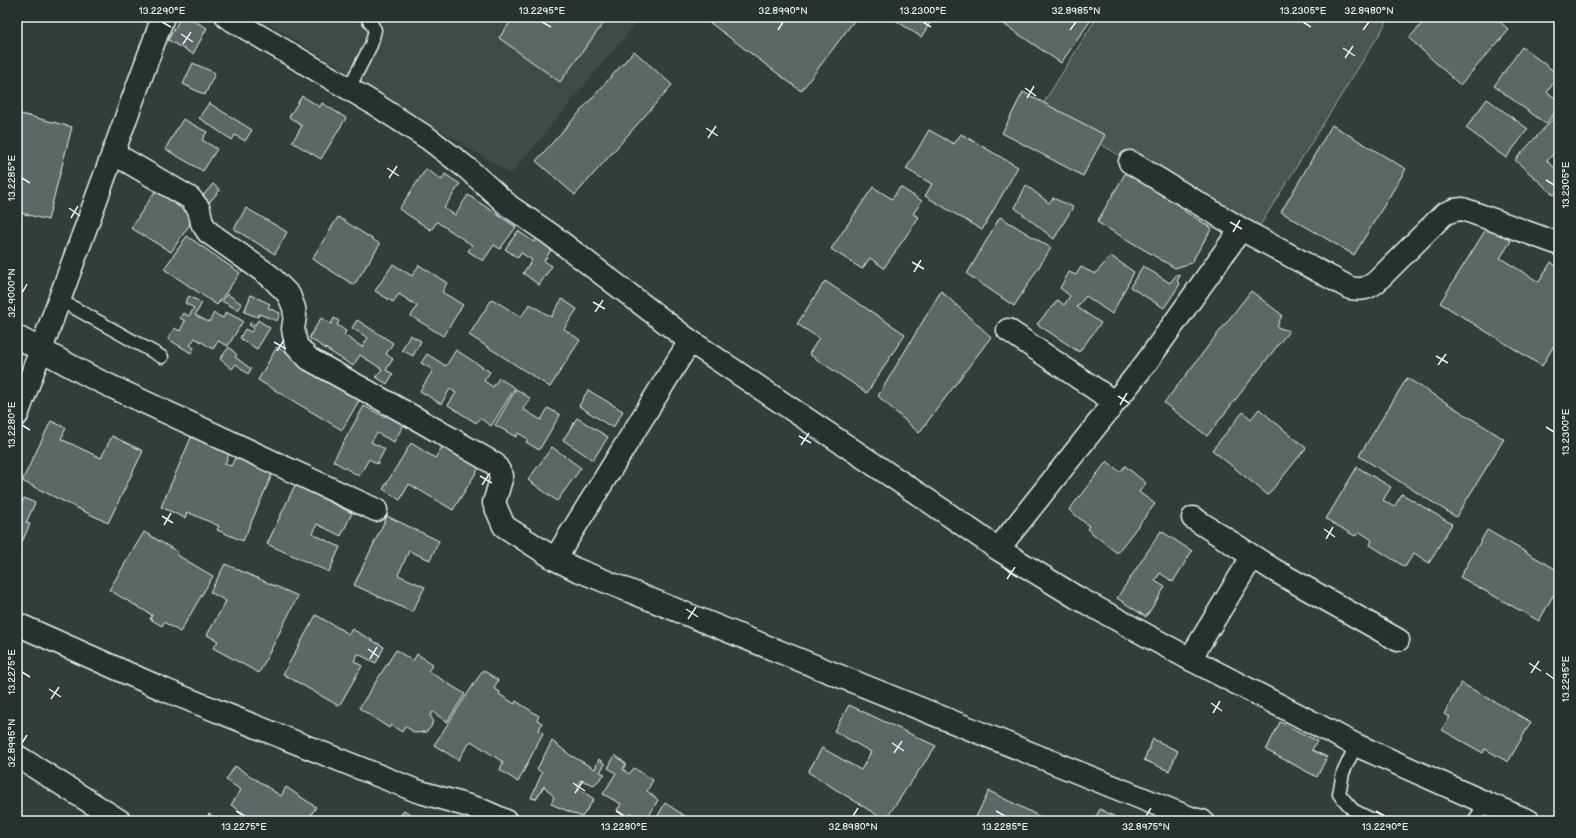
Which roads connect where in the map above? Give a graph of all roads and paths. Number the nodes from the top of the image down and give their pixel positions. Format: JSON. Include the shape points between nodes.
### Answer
{"nodes":[{"id":1,"x":163,"y":17,"type":"edge"},
{"id":2,"x":227,"y":17,"type":"edge"},
{"id":3,"x":367,"y":17,"type":"edge"},
{"id":4,"x":349,"y":88,"type":"junction"},
{"id":5,"x":113,"y":152,"type":"junction"},
{"id":6,"x":1130,"y":162,"type":"dead end"},
{"id":7,"x":1241,"y":229,"type":"junction"},
{"id":8,"x":1559,"y":244,"type":"edge"},
{"id":9,"x":60,"y":300,"type":"junction"},
{"id":10,"x":1008,"y":330,"type":"dead end"},
{"id":11,"x":17,"y":337,"type":"edge"},
{"id":12,"x":690,"y":341,"type":"junction"},
{"id":13,"x":42,"y":349,"type":"junction"},
{"id":14,"x":162,"y":357,"type":"dead end"},
{"id":15,"x":1110,"y":409,"type":"junction"},
{"id":16,"x":17,"y":415,"type":"edge"},
{"id":17,"x":376,"y":510,"type":"dead end"},
{"id":18,"x":1193,"y":518,"type":"dead end"},
{"id":19,"x":998,"y":549,"type":"junction"},
{"id":20,"x":1252,"y":557,"type":"junction"},
{"id":21,"x":555,"y":559,"type":"junction"},
{"id":22,"x":17,"y":624,"type":"edge"},
{"id":23,"x":1398,"y":640,"type":"dead end"},
{"id":24,"x":1190,"y":659,"type":"junction"},
{"id":25,"x":1356,"y":745,"type":"junction"},
{"id":26,"x":17,"y":756,"type":"edge"},
{"id":27,"x":1480,"y":812,"type":"edge"},
{"id":28,"x":476,"y":815,"type":"edge"},
{"id":29,"x":1196,"y":820,"type":"edge"},
{"id":30,"x":120,"y":821,"type":"edge"},
{"id":31,"x":506,"y":821,"type":"edge"},
{"id":32,"x":1375,"y":821,"type":"edge"},
{"id":33,"x":1529,"y":821,"type":"edge"}],
"edges":[{"from":1,"to":5,"type":"street"},
{"from":2,"to":4,"type":"street"},
{"from":3,"to":4,"type":"lane","via":[[375,30],[372,45]]},
{"from":4,"to":12,"type":"street","via":[[429,139],[468,169],[509,206],[550,234]]},
{"from":5,"to":9,"type":"street"},
{"from":5,"to":21,"type":"street","via":[[190,198],[199,209],[202,223],[208,232],[270,276],[288,295],[294,308],[293,329],[296,345],[308,359],[495,464],[502,476],[494,503],[504,526]]},
{"from":6,"to":7,"type":"street"},
{"from":7,"to":8,"type":"street","via":[[1350,288],[1359,290],[1368,288],[1376,282],[1444,214],[1454,210],[1463,209]]},
{"from":7,"to":15,"type":"street","via":[[1146,363]]},
{"from":9,"to":13,"type":"street"},
{"from":9,"to":14,"type":"lane"},
{"from":10,"to":15,"type":"street","via":[[1110,400]]},
{"from":11,"to":13,"type":"street"},
{"from":12,"to":19,"type":"street"},
{"from":12,"to":21,"type":"street"},
{"from":13,"to":16,"type":"street"},
{"from":13,"to":17,"type":"street","via":[[93,378]]},
{"from":15,"to":19,"type":"street"},
{"from":18,"to":20,"type":"street"},
{"from":19,"to":24,"type":"street","via":[[1076,597]]},
{"from":20,"to":23,"type":"street"},
{"from":20,"to":24,"type":"street"},
{"from":21,"to":29,"type":"street"},
{"from":22,"to":28,"type":"street","via":[[165,690]]},
{"from":24,"to":25,"type":"street"},
{"from":25,"to":27,"type":"street"},
{"from":25,"to":32,"type":"lane","via":[[1343,773],[1339,794],[1353,810]]},
{"from":26,"to":30,"type":"street"},
{"from":27,"to":33,"type":"street"},
{"from":28,"to":31,"type":"street"}]}
